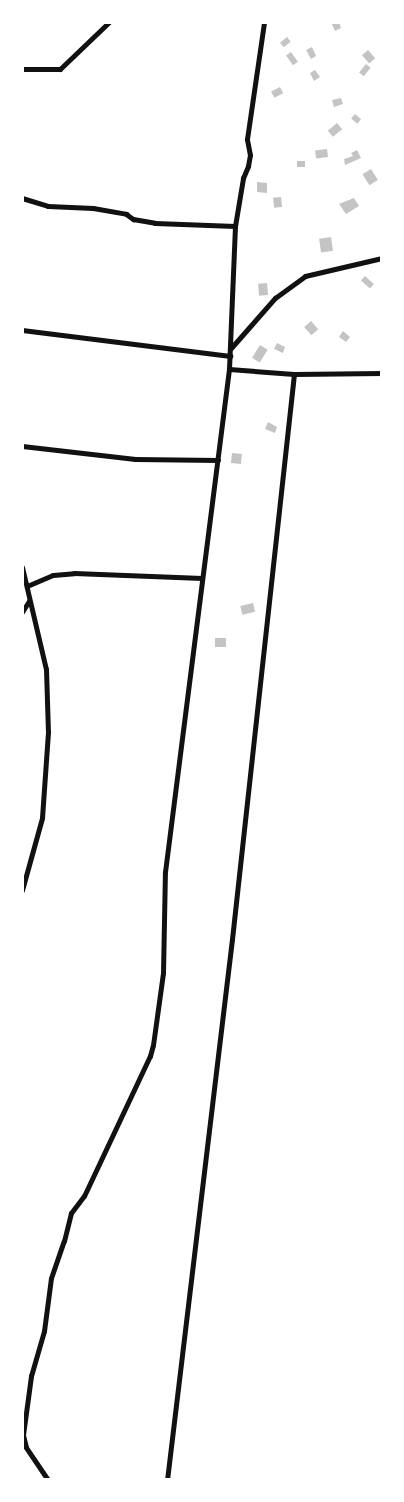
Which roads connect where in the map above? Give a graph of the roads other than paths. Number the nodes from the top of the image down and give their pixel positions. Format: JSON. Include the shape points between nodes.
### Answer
{"nodes":[{"id":1,"x":108,"y":22,"type":"edge"},
{"id":2,"x":264,"y":22,"type":"edge"},
{"id":3,"x":22,"y":69,"type":"edge"},
{"id":4,"x":22,"y":198,"type":"edge"},
{"id":5,"x":235,"y":226,"type":"junction"},
{"id":6,"x":382,"y":258,"type":"edge"},
{"id":7,"x":22,"y":330,"type":"edge"},
{"id":8,"x":230,"y":348,"type":"junction"},
{"id":9,"x":230,"y":356,"type":"junction"},
{"id":10,"x":230,"y":369,"type":"junction"},
{"id":11,"x":382,"y":373,"type":"edge"},
{"id":12,"x":294,"y":374,"type":"junction"},
{"id":13,"x":22,"y":446,"type":"edge"},
{"id":14,"x":218,"y":460,"type":"junction"},
{"id":15,"x":22,"y":567,"type":"edge"},
{"id":16,"x":202,"y":578,"type":"junction"},
{"id":17,"x":27,"y":586,"type":"junction"},
{"id":18,"x":29,"y":601,"type":"junction"},
{"id":19,"x":22,"y":612,"type":"edge"},
{"id":20,"x":22,"y":890,"type":"edge"},
{"id":21,"x":24,"y":1447,"type":"edge"},
{"id":22,"x":48,"y":1480,"type":"edge"},
{"id":23,"x":167,"y":1480,"type":"edge"}],
"edges":[{"from":1,"to":3,"type":"street","via":[[60,69]]},
{"from":2,"to":5,"type":"street","via":[[247,139],[250,155],[242,178]]},
{"from":4,"to":5,"type":"street","via":[[48,206],[101,210],[155,223]]},
{"from":5,"to":8,"type":"street"},
{"from":6,"to":8,"type":"street","via":[[305,276],[275,298]]},
{"from":7,"to":9,"type":"street"},
{"from":8,"to":9,"type":"street"},
{"from":9,"to":10,"type":"street"},
{"from":10,"to":12,"type":"street"},
{"from":10,"to":14,"type":"street"},
{"from":11,"to":12,"type":"street"},
{"from":12,"to":23,"type":"street","via":[[232,939]]},
{"from":13,"to":14,"type":"street","via":[[135,460]]},
{"from":14,"to":16,"type":"street"},
{"from":15,"to":17,"type":"street"},
{"from":16,"to":17,"type":"street","via":[[74,573],[53,575]]},
{"from":16,"to":21,"type":"street","via":[[165,872],[163,973],[150,1056],[84,1196],[71,1213],[51,1278],[44,1331],[31,1376]]},
{"from":17,"to":18,"type":"street"},
{"from":18,"to":19,"type":"street"},
{"from":18,"to":20,"type":"street","via":[[46,669],[48,732],[42,818]]},
{"from":21,"to":22,"type":"street"}]}
